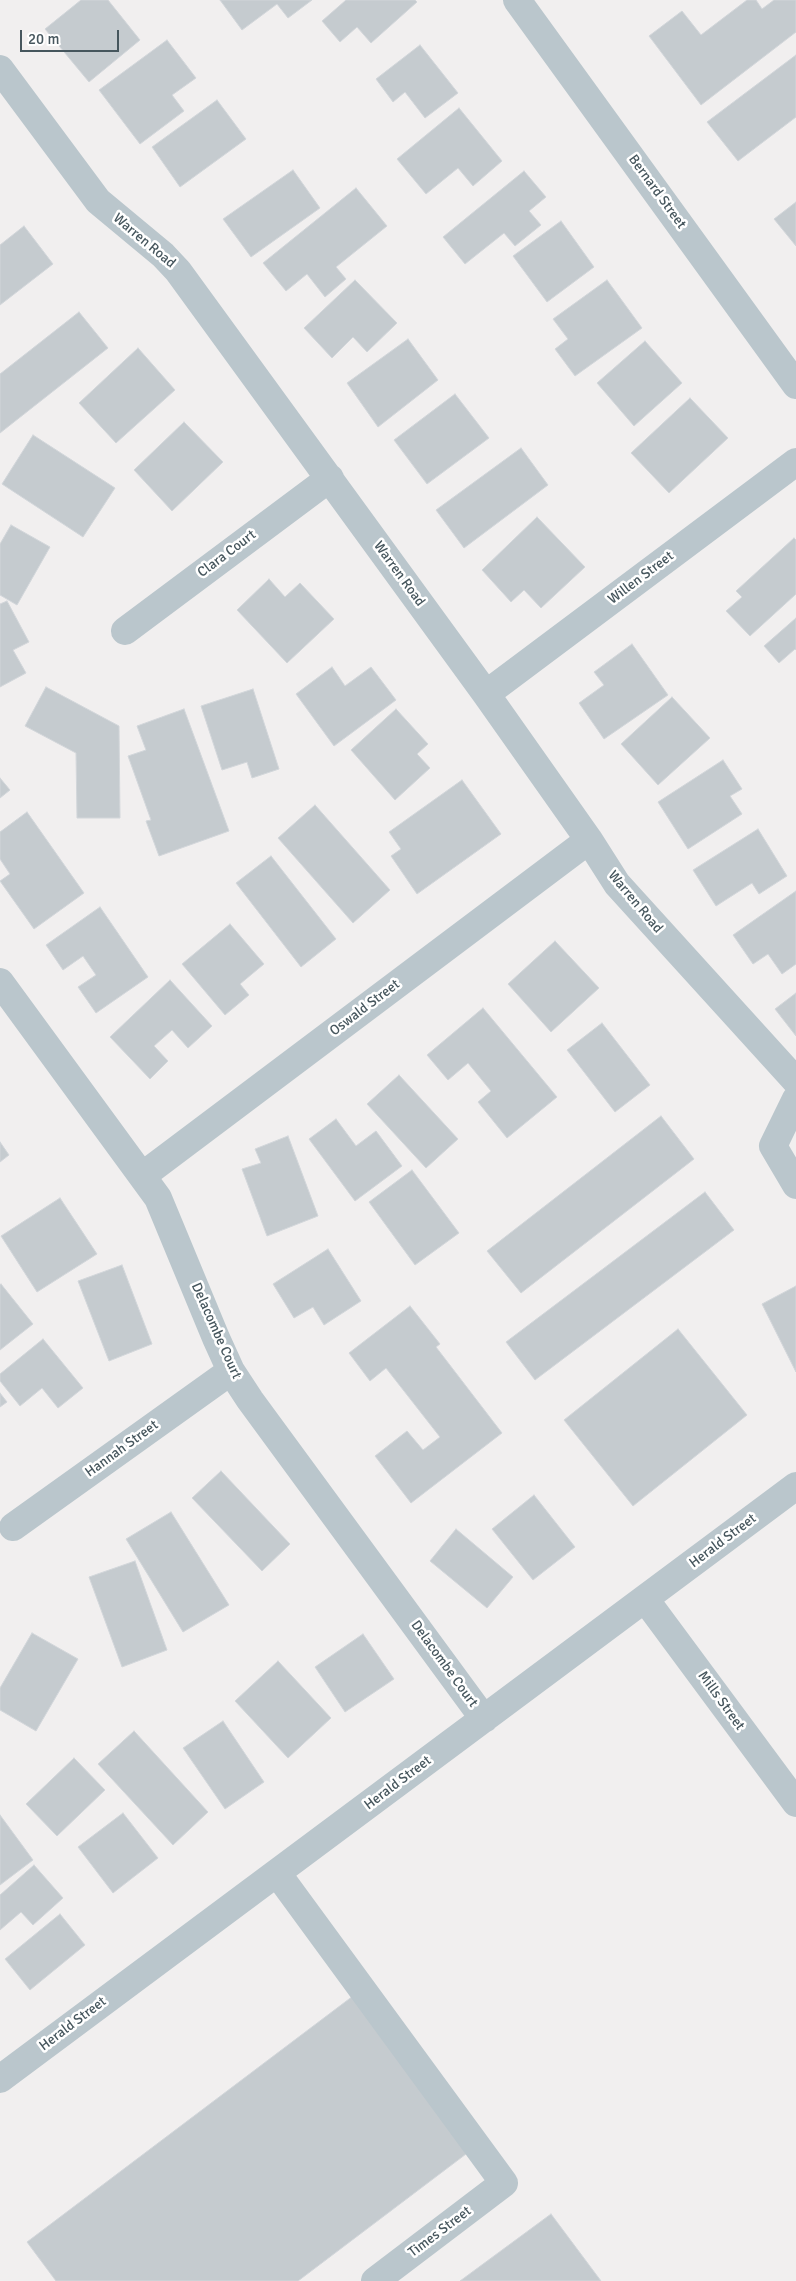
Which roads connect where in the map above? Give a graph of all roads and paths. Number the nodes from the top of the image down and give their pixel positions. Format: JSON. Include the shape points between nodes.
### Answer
{"nodes":[{"id":1,"x":517,"y":0,"type":"edge"},
{"id":2,"x":0,"y":69,"type":"edge"},
{"id":3,"x":796,"y":385,"type":"edge"},
{"id":4,"x":796,"y":462,"type":"edge"},
{"id":5,"x":330,"y":478,"type":"junction"},
{"id":6,"x":125,"y":631,"type":"dead end"},
{"id":7,"x":486,"y":694,"type":"junction"},
{"id":8,"x":589,"y":840,"type":"junction"},
{"id":9,"x":0,"y":982,"type":"edge"},
{"id":10,"x":796,"y":1081,"type":"edge"},
{"id":11,"x":796,"y":1099,"type":"edge"},
{"id":12,"x":142,"y":1176,"type":"junction"},
{"id":13,"x":796,"y":1185,"type":"edge"},
{"id":14,"x":231,"y":1371,"type":"junction"},
{"id":15,"x":796,"y":1486,"type":"edge"},
{"id":16,"x":13,"y":1527,"type":"dead end"},
{"id":17,"x":646,"y":1599,"type":"junction"},
{"id":18,"x":484,"y":1719,"type":"junction"},
{"id":19,"x":796,"y":1803,"type":"edge"},
{"id":20,"x":277,"y":1873,"type":"junction"},
{"id":21,"x":0,"y":2078,"type":"edge"},
{"id":22,"x":375,"y":2281,"type":"edge"}],
"edges":[{"from":1,"to":3,"type":"street","name":"Bernard Street"},
{"from":2,"to":5,"type":"street","name":"Warren Road","via":[[98,201],[163,254],[178,271]]},
{"from":4,"to":7,"type":"street","name":"Willen Street"},
{"from":5,"to":6,"type":"street","name":"Clara Court"},
{"from":5,"to":7,"type":"street","name":"Warren Road"},
{"from":7,"to":8,"type":"street","name":"Warren Road"},
{"from":8,"to":10,"type":"street","name":"Warren Road","via":[[617,884]]},
{"from":8,"to":12,"type":"street","name":"Oswald Street"},
{"from":9,"to":12,"type":"street","name":"Delacombe Court"},
{"from":11,"to":13,"type":"street","via":[[773,1146]]},
{"from":12,"to":14,"type":"street","name":"Delacombe Court","via":[[166,1214]]},
{"from":14,"to":16,"type":"street","name":"Hannah Street"},
{"from":14,"to":18,"type":"street","name":"Delacombe Court"},
{"from":15,"to":17,"type":"street","name":"Herald Street"},
{"from":17,"to":18,"type":"street","name":"Herald Street"},
{"from":17,"to":19,"type":"street","name":"Mills Street"},
{"from":18,"to":20,"type":"street","name":"Herald Street"},
{"from":20,"to":21,"type":"street","name":"Herald Street"},
{"from":20,"to":22,"type":"street","name":"Times Street","via":[[504,2183]]}]}
